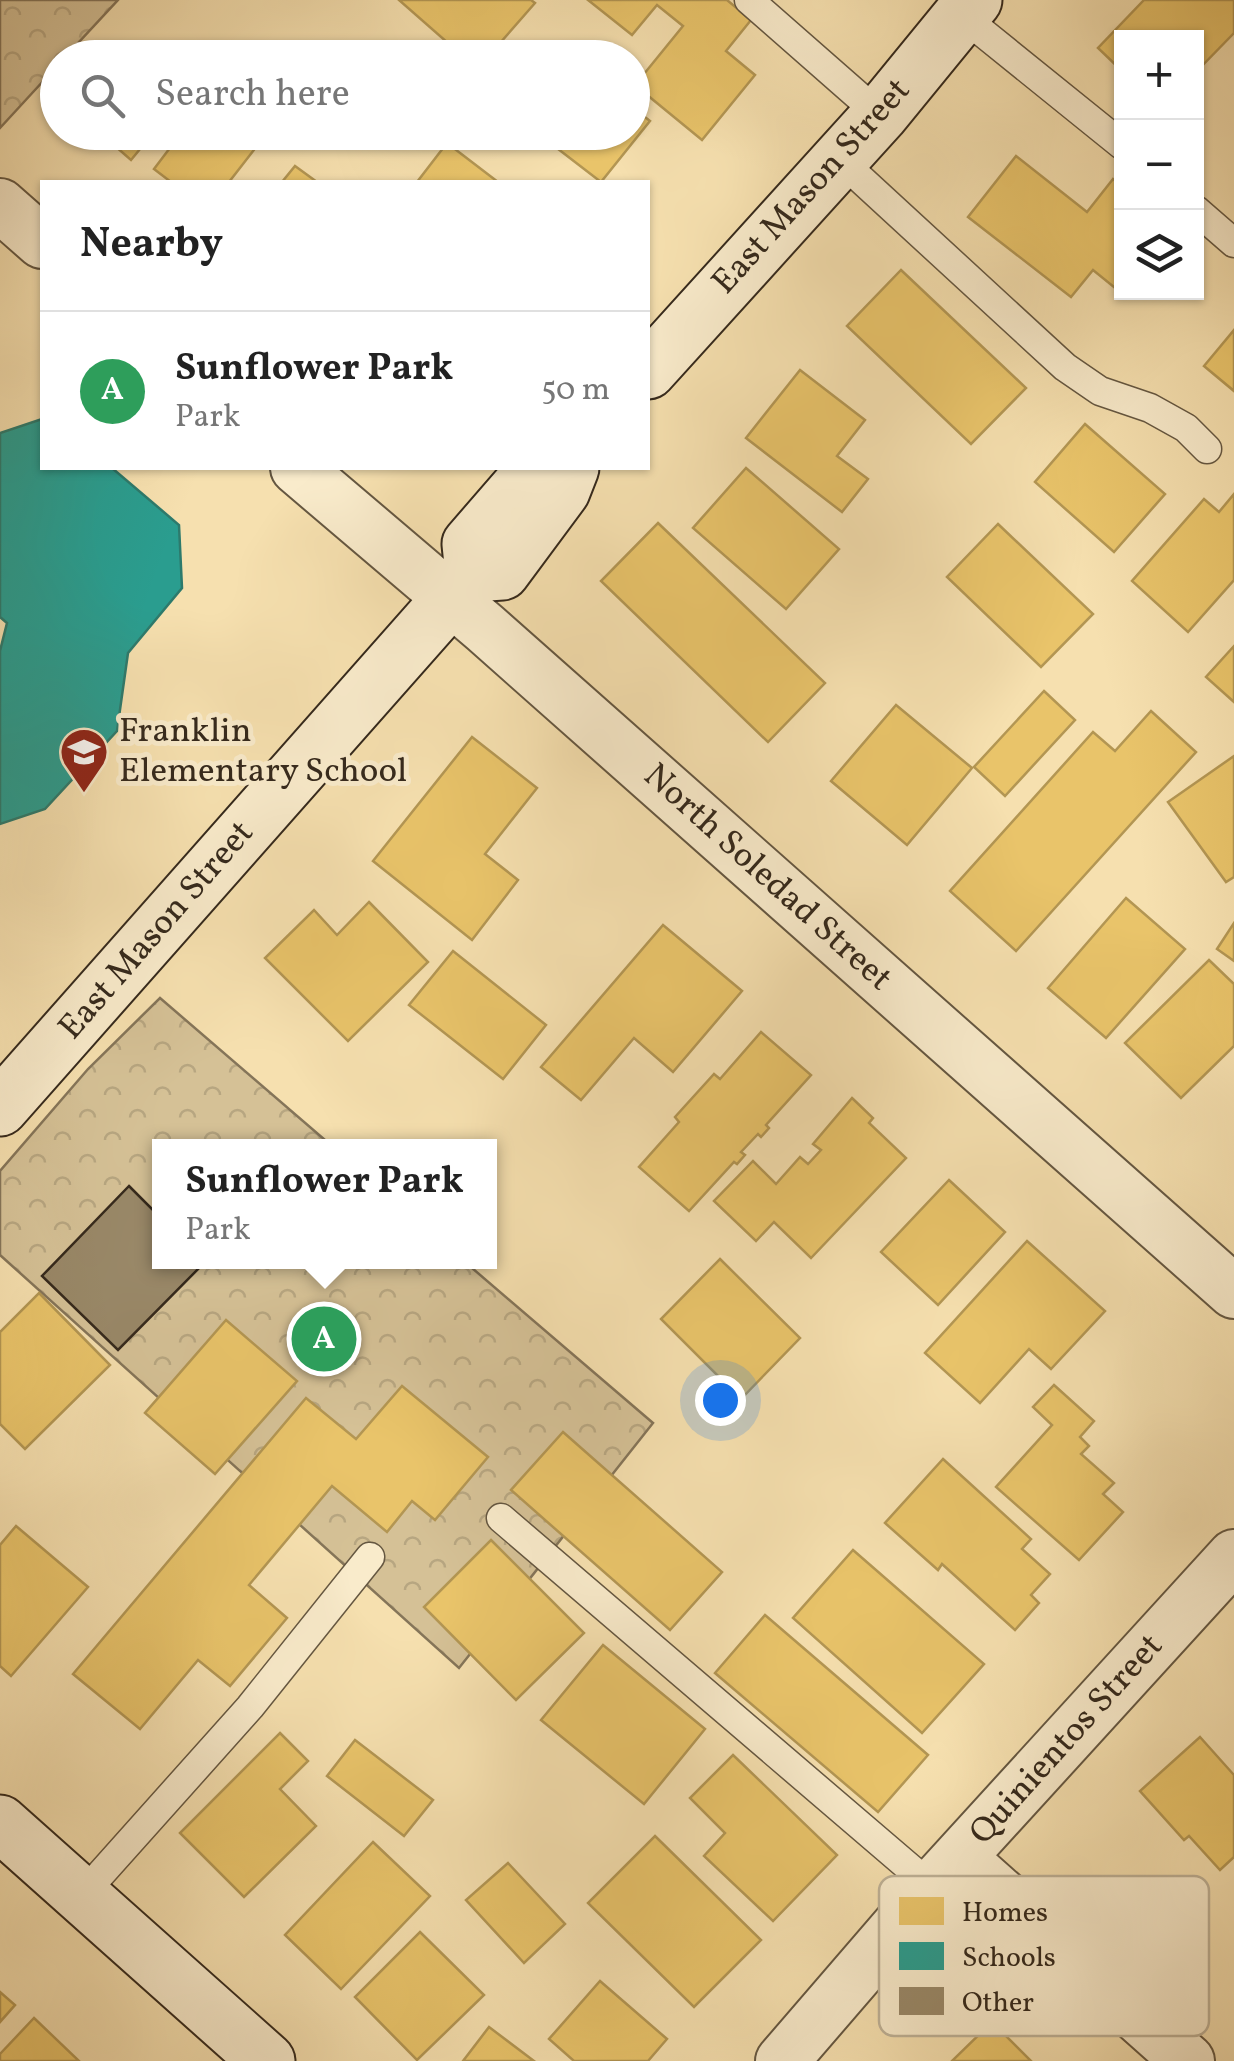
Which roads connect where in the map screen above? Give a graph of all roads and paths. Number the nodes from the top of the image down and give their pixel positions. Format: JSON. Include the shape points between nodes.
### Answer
{"nodes":[{"id":1,"x":748,"y":0,"type":"edge"},
{"id":2,"x":968,"y":8,"type":"edge"},
{"id":3,"x":880,"y":114,"type":"junction"},
{"id":4,"x":1114,"y":138,"type":"edge"},
{"id":5,"x":840,"y":159,"type":"junction"},
{"id":6,"x":0,"y":204,"type":"edge"},
{"id":7,"x":1204,"y":217,"type":"edge"},
{"id":8,"x":40,"y":240,"type":"edge"},
{"id":9,"x":1234,"y":243,"type":"edge"},
{"id":10,"x":650,"y":369,"type":"edge"},
{"id":11,"x":1207,"y":449,"type":"dead end"},
{"id":12,"x":299,"y":470,"type":"edge"},
{"id":13,"x":540,"y":470,"type":"edge"},
{"id":14,"x":570,"y":470,"type":"edge"},
{"id":15,"x":461,"y":586,"type":"junction"},
{"id":16,"x":5,"y":1094,"type":"edge"},
{"id":17,"x":1234,"y":1292,"type":"edge"},
{"id":18,"x":501,"y":1518,"type":"dead end"},
{"id":19,"x":1234,"y":1556,"type":"edge"},
{"id":20,"x":370,"y":1557,"type":"dead end"},
{"id":21,"x":0,"y":1822,"type":"edge"},
{"id":22,"x":946,"y":1873,"type":"junction"},
{"id":23,"x":943,"y":1876,"type":"edge"},
{"id":24,"x":950,"y":1876,"type":"edge"},
{"id":25,"x":82,"y":1895,"type":"junction"},
{"id":26,"x":879,"y":1950,"type":"edge"},
{"id":27,"x":1156,"y":2036,"type":"edge"},
{"id":28,"x":267,"y":2061,"type":"edge"},
{"id":29,"x":782,"y":2061,"type":"edge"},
{"id":30,"x":1188,"y":2061,"type":"edge"}],
"edges":[{"from":1,"to":3,"type":"lane"},
{"from":2,"to":3,"type":"street","name":"East Mason Street"},
{"from":2,"to":4,"type":"lane"},
{"from":3,"to":5,"type":"street","name":"East Mason Street"},
{"from":5,"to":10,"type":"street","name":"East Mason Street"},
{"from":5,"to":11,"type":"lane","via":[[1065,367],[1186,428]]},
{"from":6,"to":8,"type":"street"},
{"from":7,"to":9,"type":"lane"},
{"from":12,"to":15,"type":"street","name":"North Soledad Street"},
{"from":13,"to":15,"type":"street","name":"East Mason Street","via":[[470,544]]},
{"from":14,"to":15,"type":"street","name":"East Mason Street","via":[[502,572]]},
{"from":15,"to":16,"type":"street","name":"East Mason Street"},
{"from":15,"to":17,"type":"street","name":"North Soledad Street"},
{"from":18,"to":22,"type":"lane"},
{"from":19,"to":22,"type":"street","name":"Quinientos Street"},
{"from":20,"to":25,"type":"lane","via":[[250,1707]]},
{"from":21,"to":25,"type":"street"},
{"from":22,"to":23,"type":"street","name":"Quinientos Street"},
{"from":22,"to":24,"type":"street"},
{"from":25,"to":28,"type":"street"},
{"from":26,"to":29,"type":"street","name":"Quinientos Street"},
{"from":27,"to":30,"type":"street"}]}
